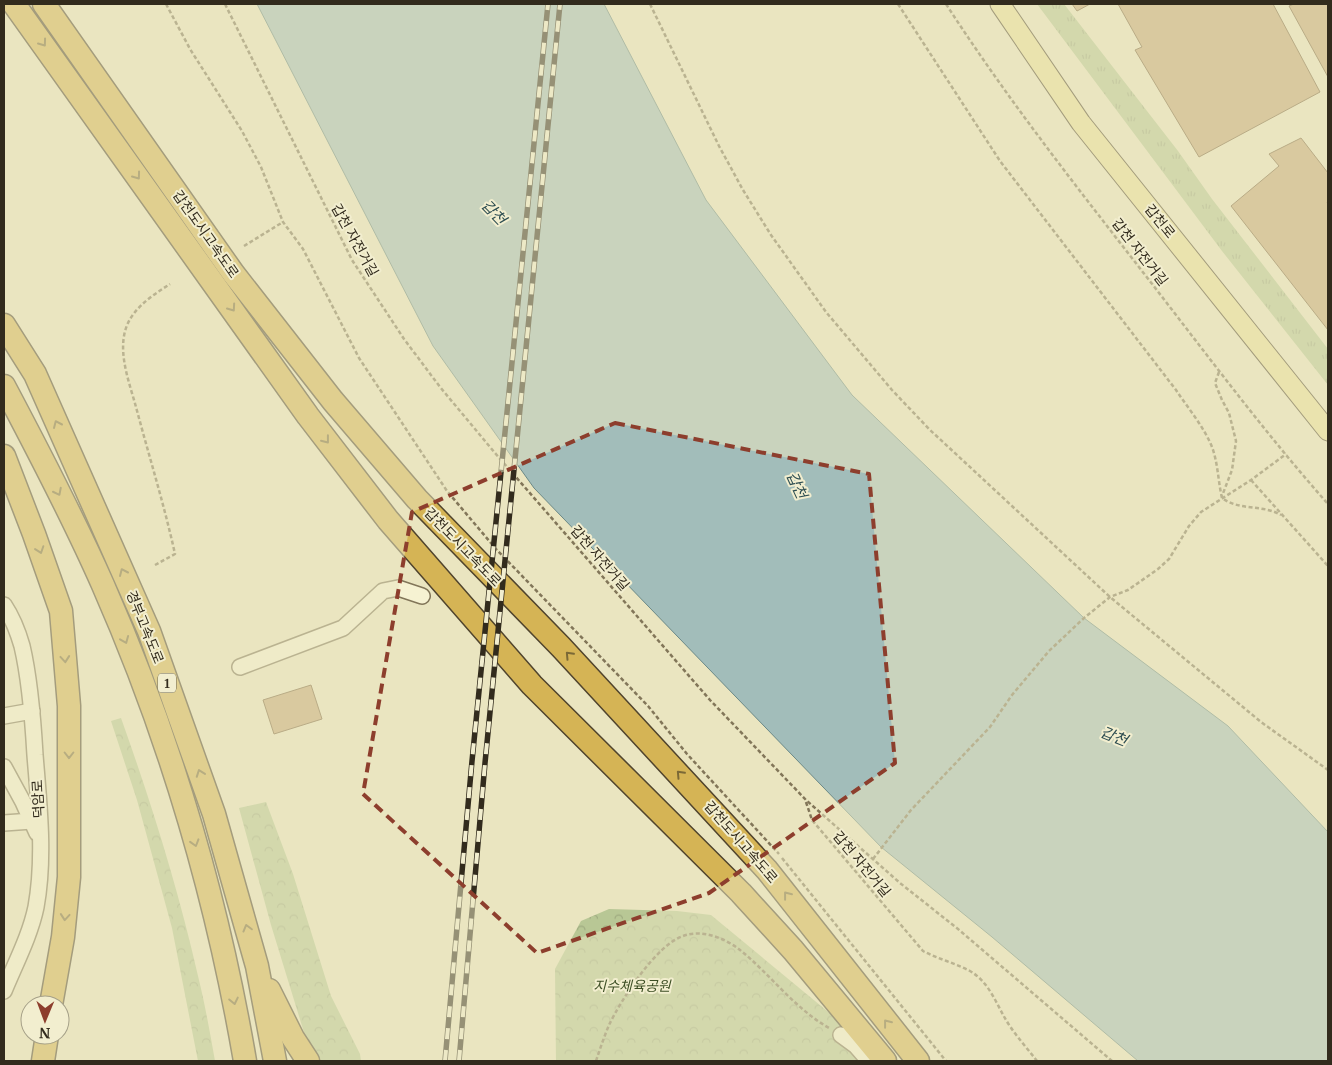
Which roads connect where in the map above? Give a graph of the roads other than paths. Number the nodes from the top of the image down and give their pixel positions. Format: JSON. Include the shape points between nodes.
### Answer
{"nodes":[{"id":1,"x":14,"y":4,"type":"edge"},
{"id":2,"x":44,"y":4,"type":"edge"},
{"id":3,"x":1000,"y":4,"type":"edge"},
{"id":4,"x":4,"y":325,"type":"edge"},
{"id":5,"x":4,"y":386,"type":"edge"},
{"id":6,"x":1328,"y":431,"type":"edge"},
{"id":7,"x":4,"y":456,"type":"edge"},
{"id":8,"x":422,"y":596,"type":"dead end"},
{"id":9,"x":4,"y":605,"type":"edge"},
{"id":10,"x":240,"y":667,"type":"dead end"},
{"id":11,"x":4,"y":707,"type":"edge"},
{"id":12,"x":32,"y":711,"type":"junction"},
{"id":13,"x":4,"y":716,"type":"edge"},
{"id":14,"x":4,"y":767,"type":"edge"},
{"id":15,"x":32,"y":821,"type":"junction"},
{"id":16,"x":4,"y":824,"type":"edge"},
{"id":17,"x":40,"y":840,"type":"junction"},
{"id":18,"x":9,"y":963,"type":"edge"},
{"id":19,"x":257,"y":966,"type":"junction"},
{"id":20,"x":4,"y":992,"type":"edge"},
{"id":21,"x":54,"y":995,"type":"edge"},
{"id":22,"x":841,"y":1035,"type":"road end"},
{"id":23,"x":245,"y":1061,"type":"edge"},
{"id":24,"x":275,"y":1061,"type":"edge"},
{"id":25,"x":308,"y":1061,"type":"edge"},
{"id":26,"x":869,"y":1061,"type":"edge"},
{"id":27,"x":885,"y":1061,"type":"edge"},
{"id":28,"x":918,"y":1061,"type":"edge"}],
"edges":[{"from":1,"to":27,"type":"highway","name":"갑천도시고속도로","one_way":true,"via":[[308,416],[388,520],[532,685],[741,893]]},
{"from":28,"to":2,"type":"highway","name":"갑천도시고속도로","one_way":true,"via":[[767,870],[568,654],[417,500],[333,401],[233,273]]},
{"from":3,"to":6,"type":"main road","name":"갑천로","via":[[1081,123]]},
{"from":19,"to":4,"type":"highway","name":"경부고속도로","number":"1","one_way":true,"via":[[214,814],[149,631],[35,374]]},
{"from":5,"to":23,"type":"highway","name":"경부고속도로","number":"1","one_way":true,"via":[[77,528],[136,664],[179,788],[209,889]]},
{"from":7,"to":21,"type":"highway","one_way":true,"via":[[62,620],[69,706],[69,877]]},
{"from":8,"to":10,"type":"street","via":[[398,588],[383,591],[343,628]]},
{"from":9,"to":12,"type":"street","name":"덕암로","via":[[22,646]]},
{"from":11,"to":12,"type":"street"},
{"from":12,"to":13,"type":"street"},
{"from":12,"to":17,"type":"street","name":"덕암로"},
{"from":14,"to":15,"type":"street"},
{"from":15,"to":16,"type":"street"},
{"from":15,"to":17,"type":"street"},
{"from":17,"to":18,"type":"street","name":"덕암로","via":[[36,907],[29,932]]},
{"from":18,"to":20,"type":"street","name":"덕암로"},
{"from":19,"to":24,"type":"highway","name":"경부고속도로","number":"1"},
{"from":19,"to":25,"type":"highway"},
{"from":22,"to":26,"type":"street"}]}
